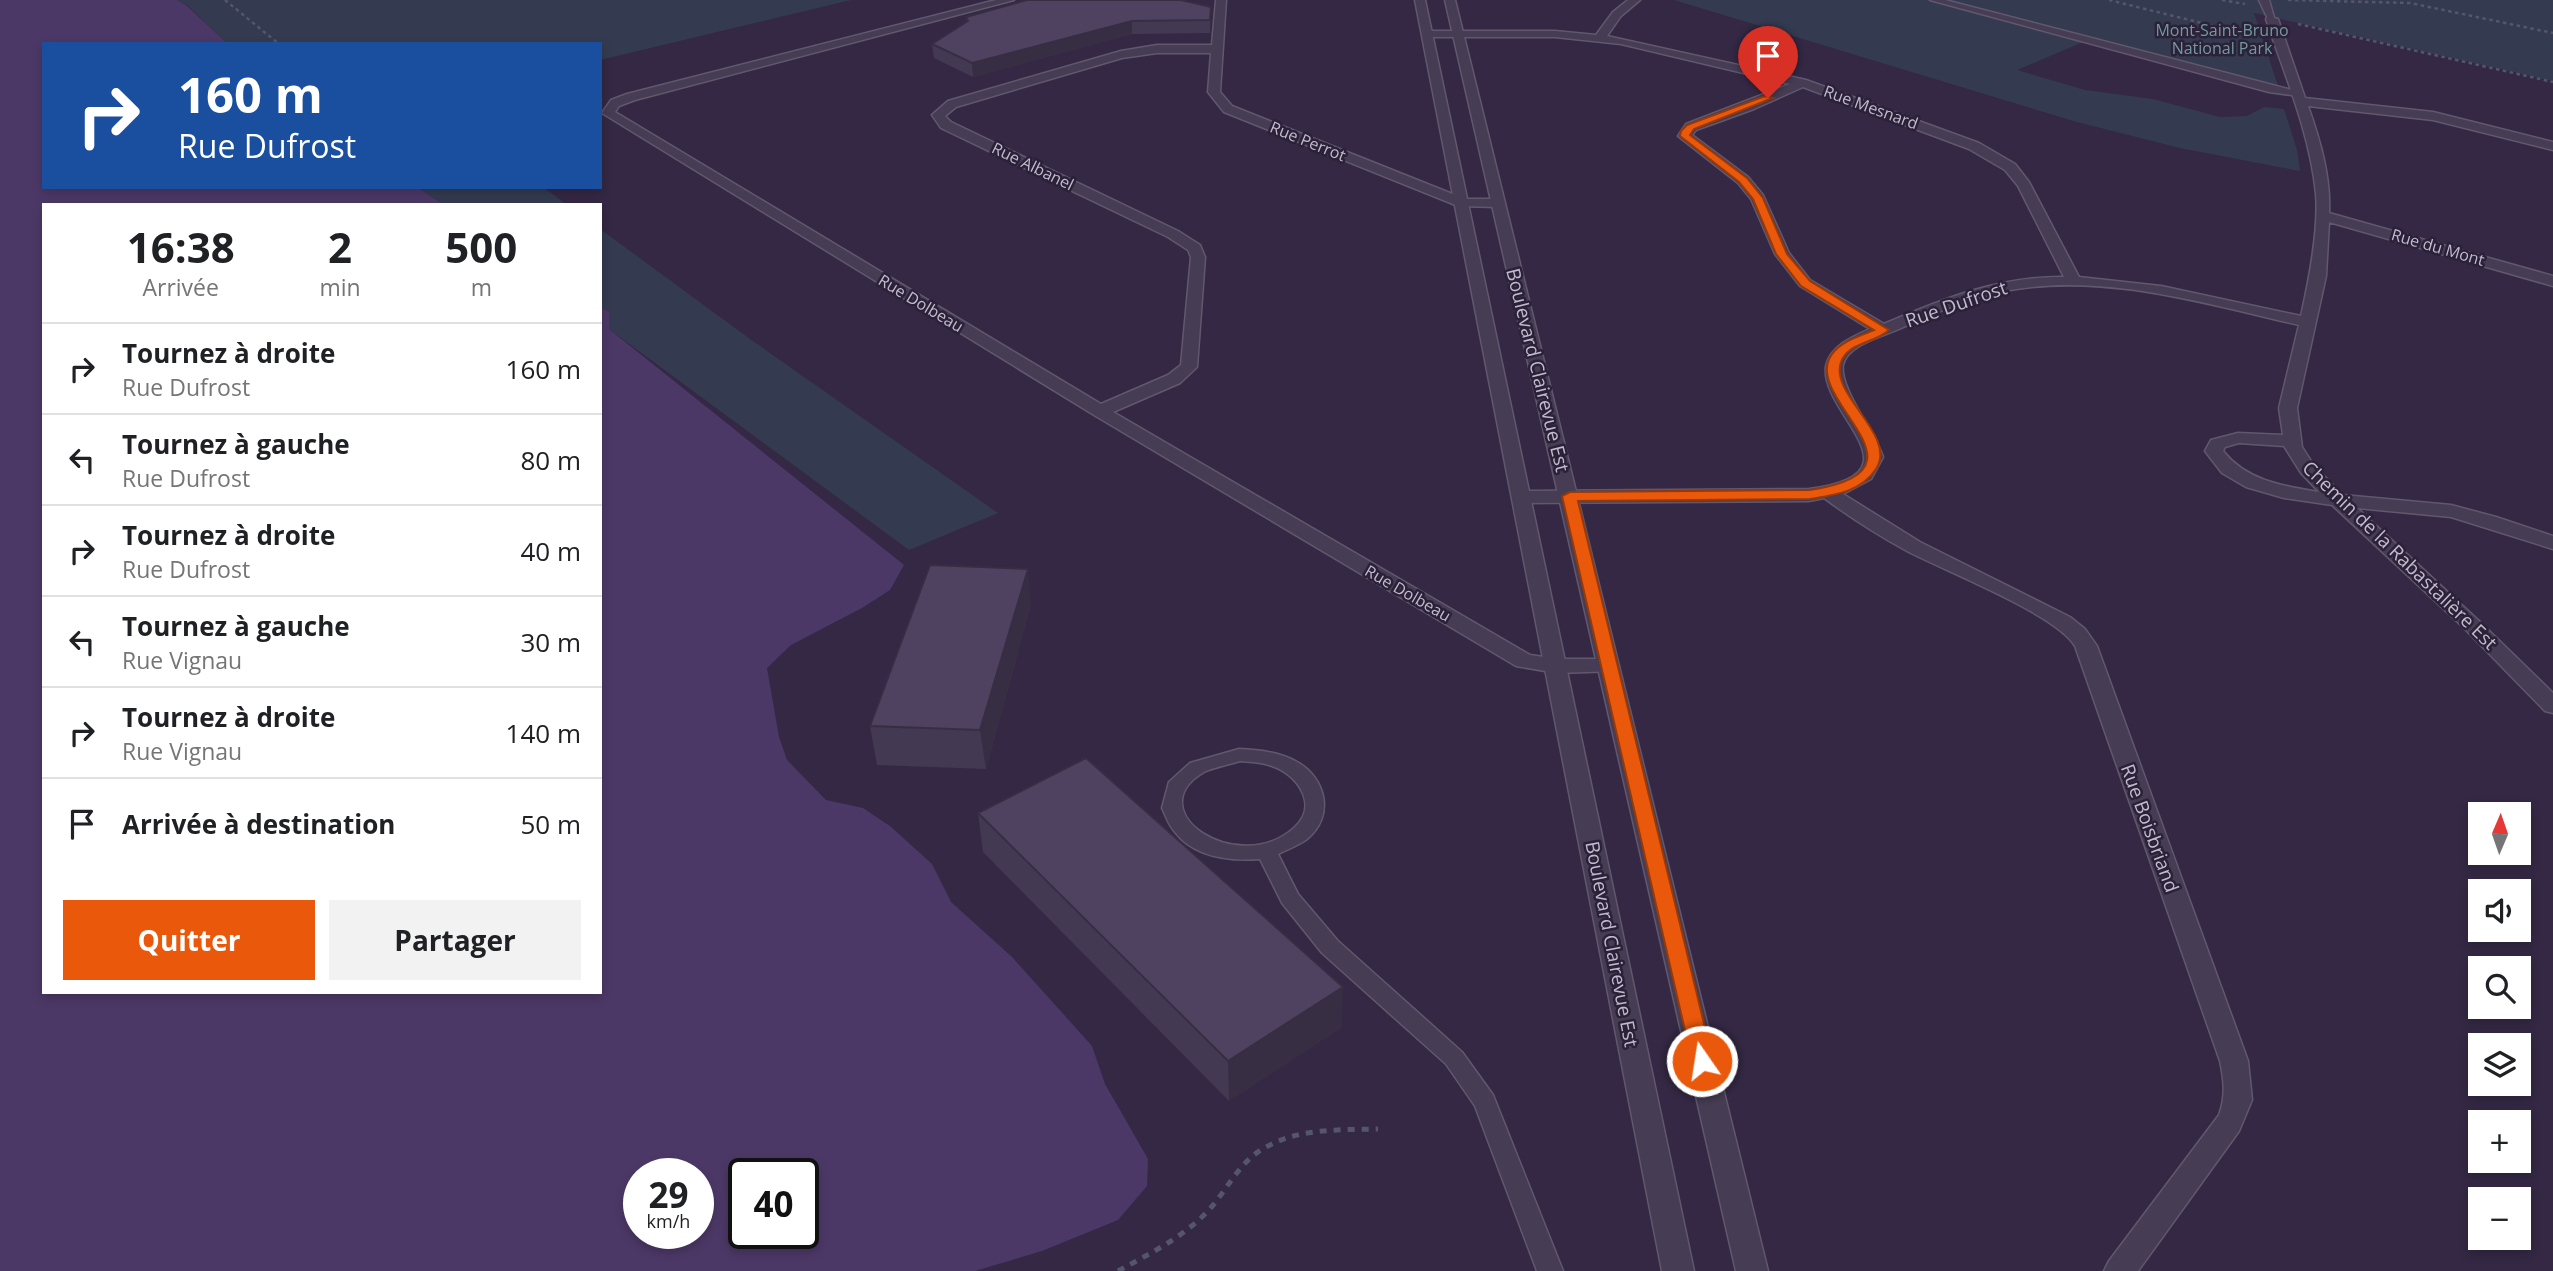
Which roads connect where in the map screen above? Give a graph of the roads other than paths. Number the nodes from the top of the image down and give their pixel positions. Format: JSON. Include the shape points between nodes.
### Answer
{"nodes":[{"id":1,"x":1009,"y":0,"type":"edge"},
{"id":2,"x":1221,"y":0,"type":"edge"},
{"id":3,"x":1420,"y":0,"type":"edge"},
{"id":4,"x":1450,"y":0,"type":"edge"},
{"id":5,"x":1635,"y":0,"type":"edge"},
{"id":6,"x":1935,"y":0,"type":"edge"},
{"id":7,"x":2264,"y":0,"type":"edge"},
{"id":8,"x":2272,"y":19,"type":"joint"},
{"id":9,"x":1429,"y":34,"type":"junction"},
{"id":10,"x":1457,"y":34,"type":"junction"},
{"id":11,"x":1600,"y":38,"type":"junction"},
{"id":12,"x":1217,"y":49,"type":"junction"},
{"id":13,"x":1802,"y":83,"type":"junction"},
{"id":14,"x":2300,"y":97,"type":"junction"},
{"id":15,"x":2553,"y":146,"type":"edge"},
{"id":16,"x":1463,"y":203,"type":"junction"},
{"id":17,"x":1497,"y":203,"type":"junction"},
{"id":18,"x":2323,"y":216,"type":"junction"},
{"id":19,"x":2553,"y":281,"type":"edge"},
{"id":20,"x":2074,"y":282,"type":"junction"},
{"id":21,"x":2308,"y":322,"type":"junction"},
{"id":22,"x":1883,"y":330,"type":"junction"},
{"id":23,"x":1100,"y":411,"type":"junction"},
{"id":24,"x":2291,"y":441,"type":"junction"},
{"id":25,"x":1828,"y":492,"type":"junction"},
{"id":26,"x":1570,"y":496,"type":"junction"},
{"id":27,"x":1521,"y":497,"type":"junction"},
{"id":28,"x":2336,"y":499,"type":"junction"},
{"id":29,"x":2553,"y":543,"type":"edge"},
{"id":30,"x":1557,"y":666,"type":"junction"},
{"id":31,"x":1608,"y":666,"type":"junction"},
{"id":32,"x":2553,"y":706,"type":"edge"},
{"id":33,"x":1267,"y":851,"type":"junction"},
{"id":34,"x":1550,"y":1271,"type":"edge"},
{"id":35,"x":1678,"y":1271,"type":"edge"},
{"id":36,"x":1752,"y":1271,"type":"edge"},
{"id":37,"x":2120,"y":1271,"type":"edge"}],
"edges":[{"from":1,"to":23,"type":"street","name":"Rue Dolbeau","via":[[631,97],[615,103],[608,113]]},
{"from":2,"to":12,"type":"street","name":"Rue Perrot"},
{"from":3,"to":9,"type":"street","name":"Boulevard Clairevue Est"},
{"from":4,"to":10,"type":"street","name":"Boulevard Clairevue Est"},
{"from":5,"to":11,"type":"street","via":[[1617,14]]},
{"from":6,"to":14,"type":"lane"},
{"from":7,"to":8,"type":"lane"},
{"from":8,"to":14,"type":"street","name":"Chemin de la Rabastalière Est"},
{"from":9,"to":10,"type":"street","name":"Rue Mesnard"},
{"from":9,"to":16,"type":"street","name":"Boulevard Clairevue Est"},
{"from":10,"to":11,"type":"street","name":"Rue Mesnard"},
{"from":10,"to":17,"type":"street","name":"Boulevard Clairevue Est"},
{"from":11,"to":13,"type":"street","name":"Rue Mesnard"},
{"from":12,"to":16,"type":"street","name":"Rue Perrot","via":[[1214,92],[1228,108]]},
{"from":12,"to":23,"type":"street","name":"Rue Albanel","via":[[1157,49],[1121,55],[952,104],[938,115],[945,124],[1173,233],[1195,248],[1189,367],[1174,379]]},
{"from":13,"to":20,"type":"street","name":"Rue Mesnard","via":[[1963,141],[2010,167]]},
{"from":13,"to":22,"type":"street","via":[[1691,127],[1685,136],[1751,189],[1782,254],[1805,283]]},
{"from":14,"to":15,"type":"street","via":[[2440,118]]},
{"from":14,"to":18,"type":"street","name":"Chemin de la Rabastalière Est","via":[[2321,178]]},
{"from":16,"to":17,"type":"street","name":"Rue Perrot"},
{"from":16,"to":27,"type":"street","name":"Boulevard Clairevue Est"},
{"from":17,"to":26,"type":"street","name":"Boulevard Clairevue Est"},
{"from":18,"to":19,"type":"street","name":"Rue du Mont"},
{"from":18,"to":21,"type":"street","name":"Chemin de la Rabastalière Est"},
{"from":20,"to":21,"type":"street","name":"Rue Dufrost","via":[[2147,290]]},
{"from":20,"to":22,"type":"street","name":"Rue Dufrost","via":[[1998,288]]},
{"from":21,"to":24,"type":"street","name":"Chemin de la Rabastalière Est","via":[[2288,408]]},
{"from":22,"to":25,"type":"street","name":"Rue Dufrost","via":[[1846,347],[1833,363],[1836,384],[1866,430],[1874,457],[1859,480]]},
{"from":23,"to":30,"type":"street","name":"Rue Dolbeau","via":[[1524,662]]},
{"from":24,"to":28,"type":"street","name":"Chemin de la Rabastalière Est","via":[[2307,469]]},
{"from":24,"to":28,"type":"street","via":[[2231,438],[2217,444],[2214,451],[2228,470],[2248,482]]},
{"from":25,"to":26,"type":"street","name":"Rue Dufrost"},
{"from":25,"to":37,"type":"street","name":"Rue Boisbriand","via":[[1893,537],[2063,621],[2086,646],[2240,1088],[2229,1123]]},
{"from":26,"to":27,"type":"street","name":"Rue Dufrost"},
{"from":26,"to":31,"type":"street","name":"Boulevard Clairevue Est"},
{"from":27,"to":30,"type":"street","name":"Boulevard Clairevue Est"},
{"from":28,"to":29,"type":"street","via":[[2448,510]]},
{"from":28,"to":32,"type":"street","name":"Chemin de la Rabastalière Est"},
{"from":30,"to":31,"type":"street","name":"Rue Dolbeau"},
{"from":30,"to":35,"type":"street","name":"Boulevard Clairevue Est"},
{"from":31,"to":36,"type":"street","name":"Boulevard Clairevue Est"},
{"from":33,"to":33,"type":"lane","via":[[1305,831],[1315,817],[1312,785],[1300,772],[1262,756],[1239,755],[1217,759],[1185,776],[1171,804],[1174,820],[1185,833],[1221,851]]},
{"from":33,"to":34,"type":"lane","via":[[1289,898],[1330,947],[1454,1058],[1485,1101]]}]}
